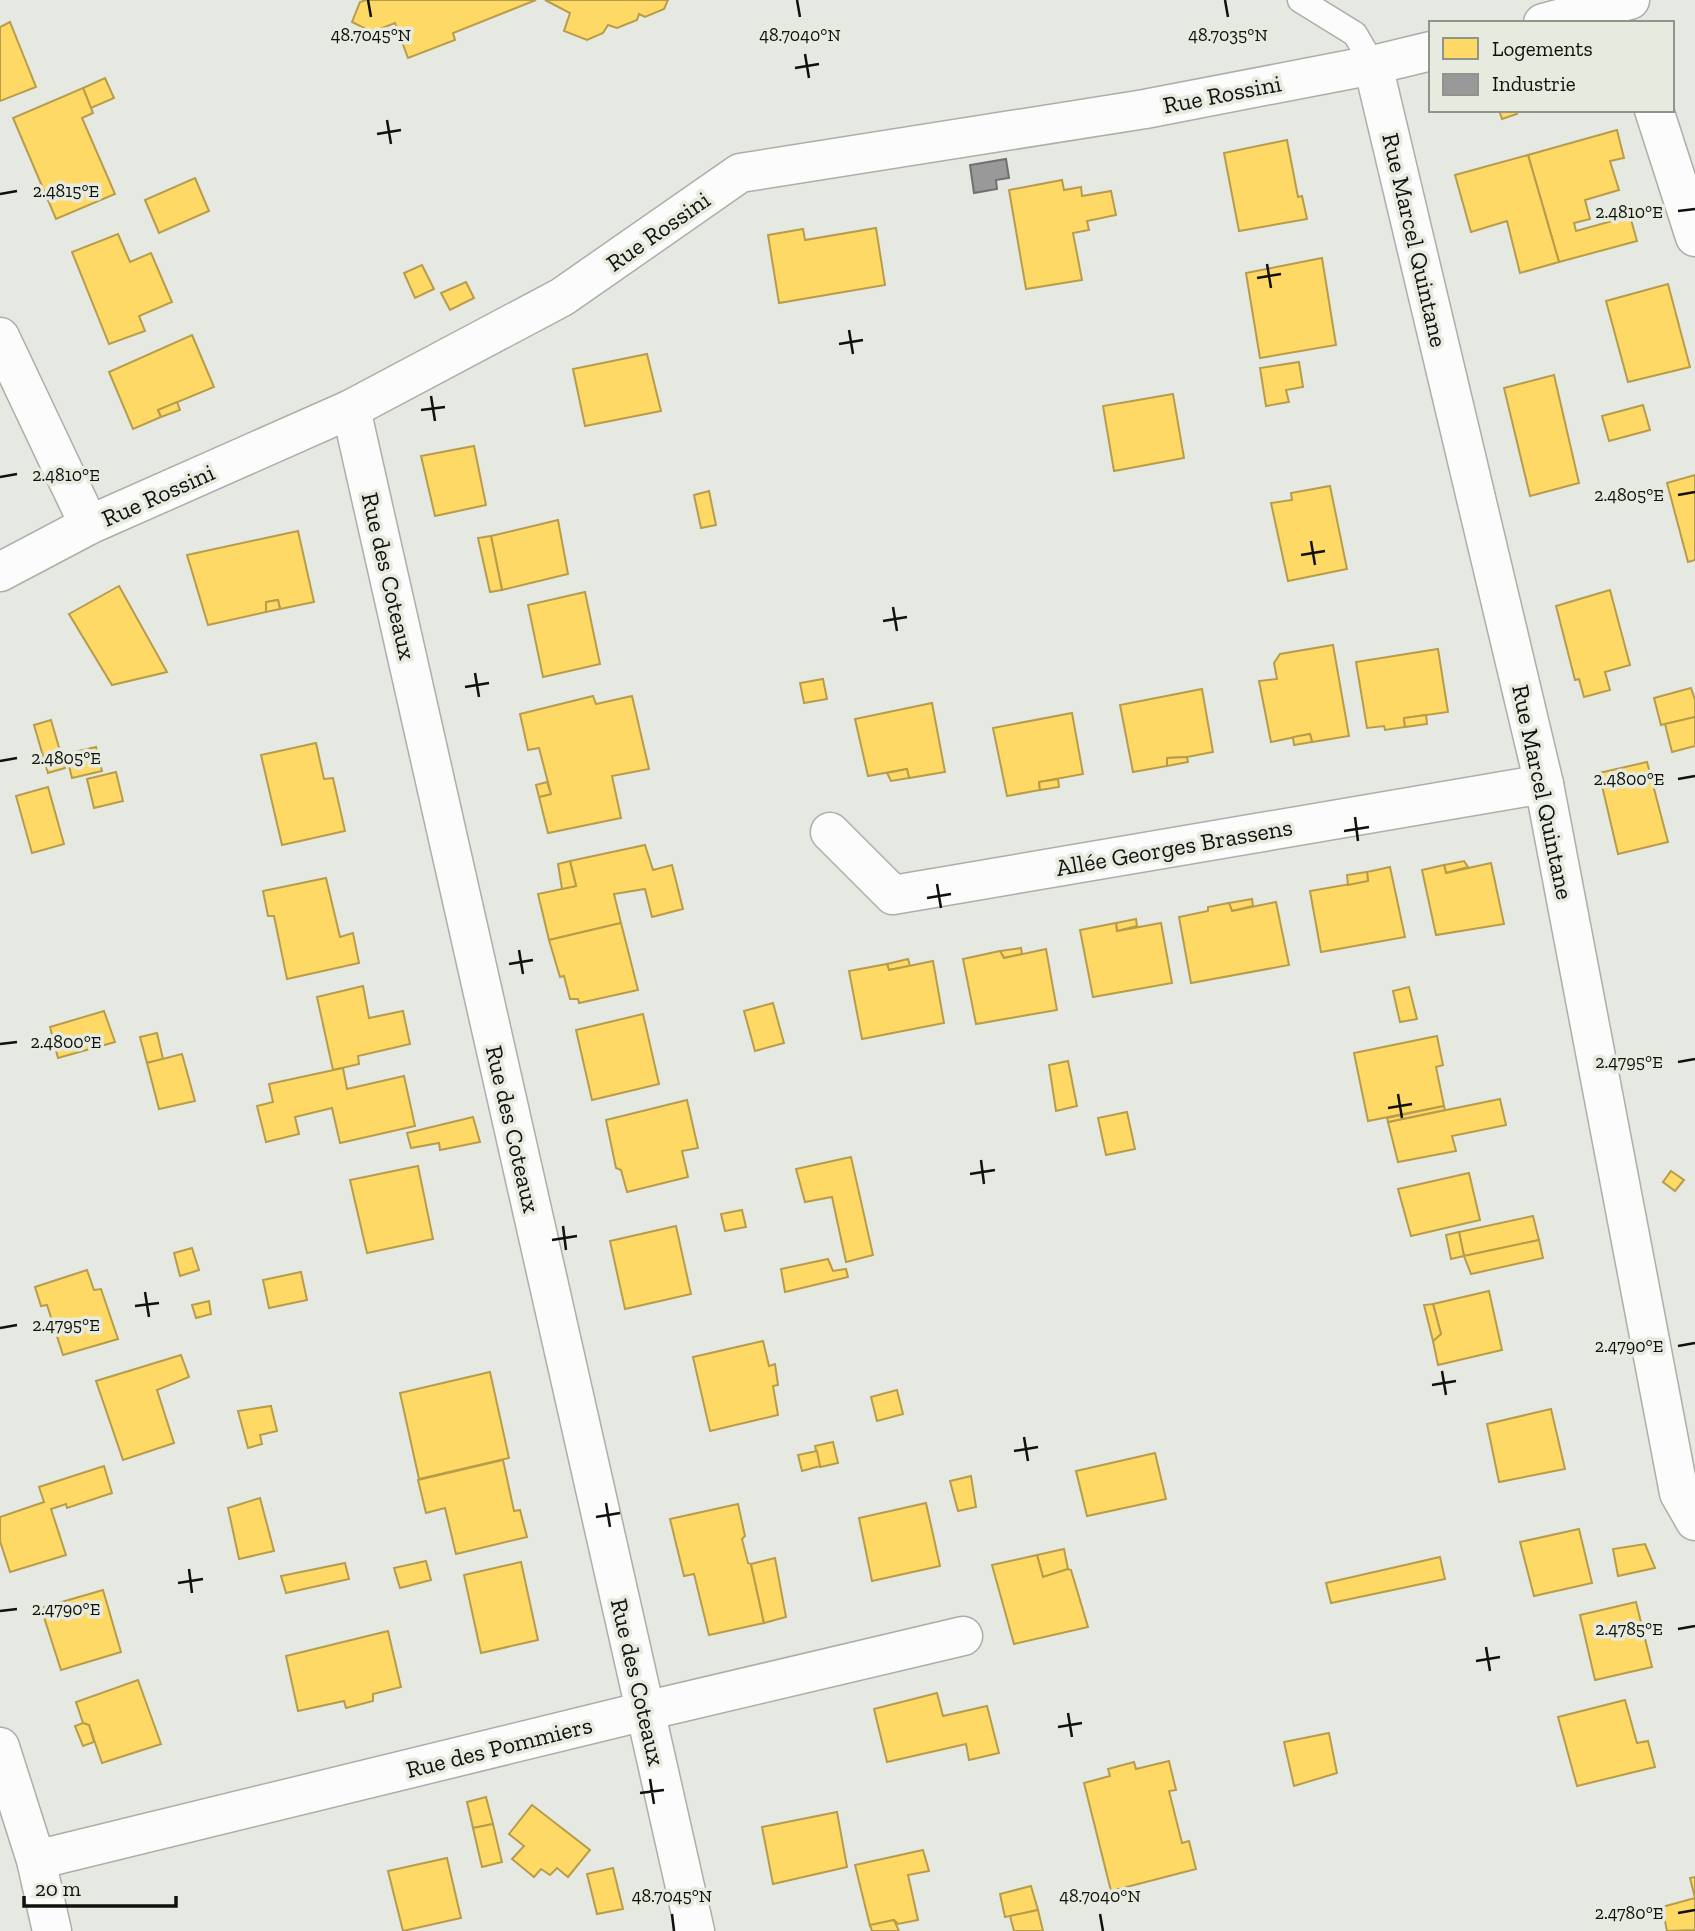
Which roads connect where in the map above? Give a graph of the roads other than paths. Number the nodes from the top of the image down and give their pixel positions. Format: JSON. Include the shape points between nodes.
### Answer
{"nodes":[{"id":1,"x":1300,"y":0,"type":"edge"},
{"id":2,"x":1624,"y":7,"type":"edge"},
{"id":3,"x":1552,"y":21,"type":"edge"},
{"id":4,"x":1429,"y":51,"type":"edge"},
{"id":5,"x":1373,"y":65,"type":"junction"},
{"id":6,"x":1655,"y":112,"type":"edge"},
{"id":7,"x":1695,"y":237,"type":"edge"},
{"id":8,"x":0,"y":337,"type":"edge"},
{"id":9,"x":351,"y":409,"type":"junction"},
{"id":10,"x":89,"y":525,"type":"junction"},
{"id":11,"x":0,"y":572,"type":"edge"},
{"id":12,"x":1544,"y":784,"type":"junction"},
{"id":13,"x":830,"y":832,"type":"dead end"},
{"id":14,"x":1695,"y":1521,"type":"edge"},
{"id":15,"x":963,"y":1636,"type":"dead end"},
{"id":16,"x":645,"y":1711,"type":"junction"},
{"id":17,"x":0,"y":1747,"type":"edge"},
{"id":18,"x":36,"y":1860,"type":"junction"},
{"id":19,"x":52,"y":1931,"type":"edge"},
{"id":20,"x":695,"y":1931,"type":"edge"}],
"edges":[{"from":1,"to":5,"type":"lane","via":[[1355,34]]},
{"from":2,"to":3,"type":"street"},
{"from":4,"to":5,"type":"street","name":"Rue Rossini"},
{"from":5,"to":9,"type":"street","name":"Rue Rossini","via":[[1145,109],[740,173],[562,298]]},
{"from":5,"to":12,"type":"street","name":"Rue Marcel Quintane"},
{"from":6,"to":7,"type":"street"},
{"from":8,"to":10,"type":"street"},
{"from":9,"to":10,"type":"street","name":"Rue Rossini"},
{"from":9,"to":16,"type":"street","name":"Rue des Coteaux"},
{"from":10,"to":11,"type":"street","name":"Rue Rossini"},
{"from":12,"to":13,"type":"street","name":"Allée Georges Brassens","via":[[893,895]]},
{"from":12,"to":14,"type":"street","name":"Rue Marcel Quintane","via":[[1679,1493]]},
{"from":15,"to":16,"type":"street","name":"Rue des Pommiers"},
{"from":16,"to":18,"type":"street","name":"Rue des Pommiers"},
{"from":16,"to":20,"type":"street","name":"Rue des Coteaux"},
{"from":17,"to":18,"type":"street"},
{"from":18,"to":19,"type":"street"}]}
